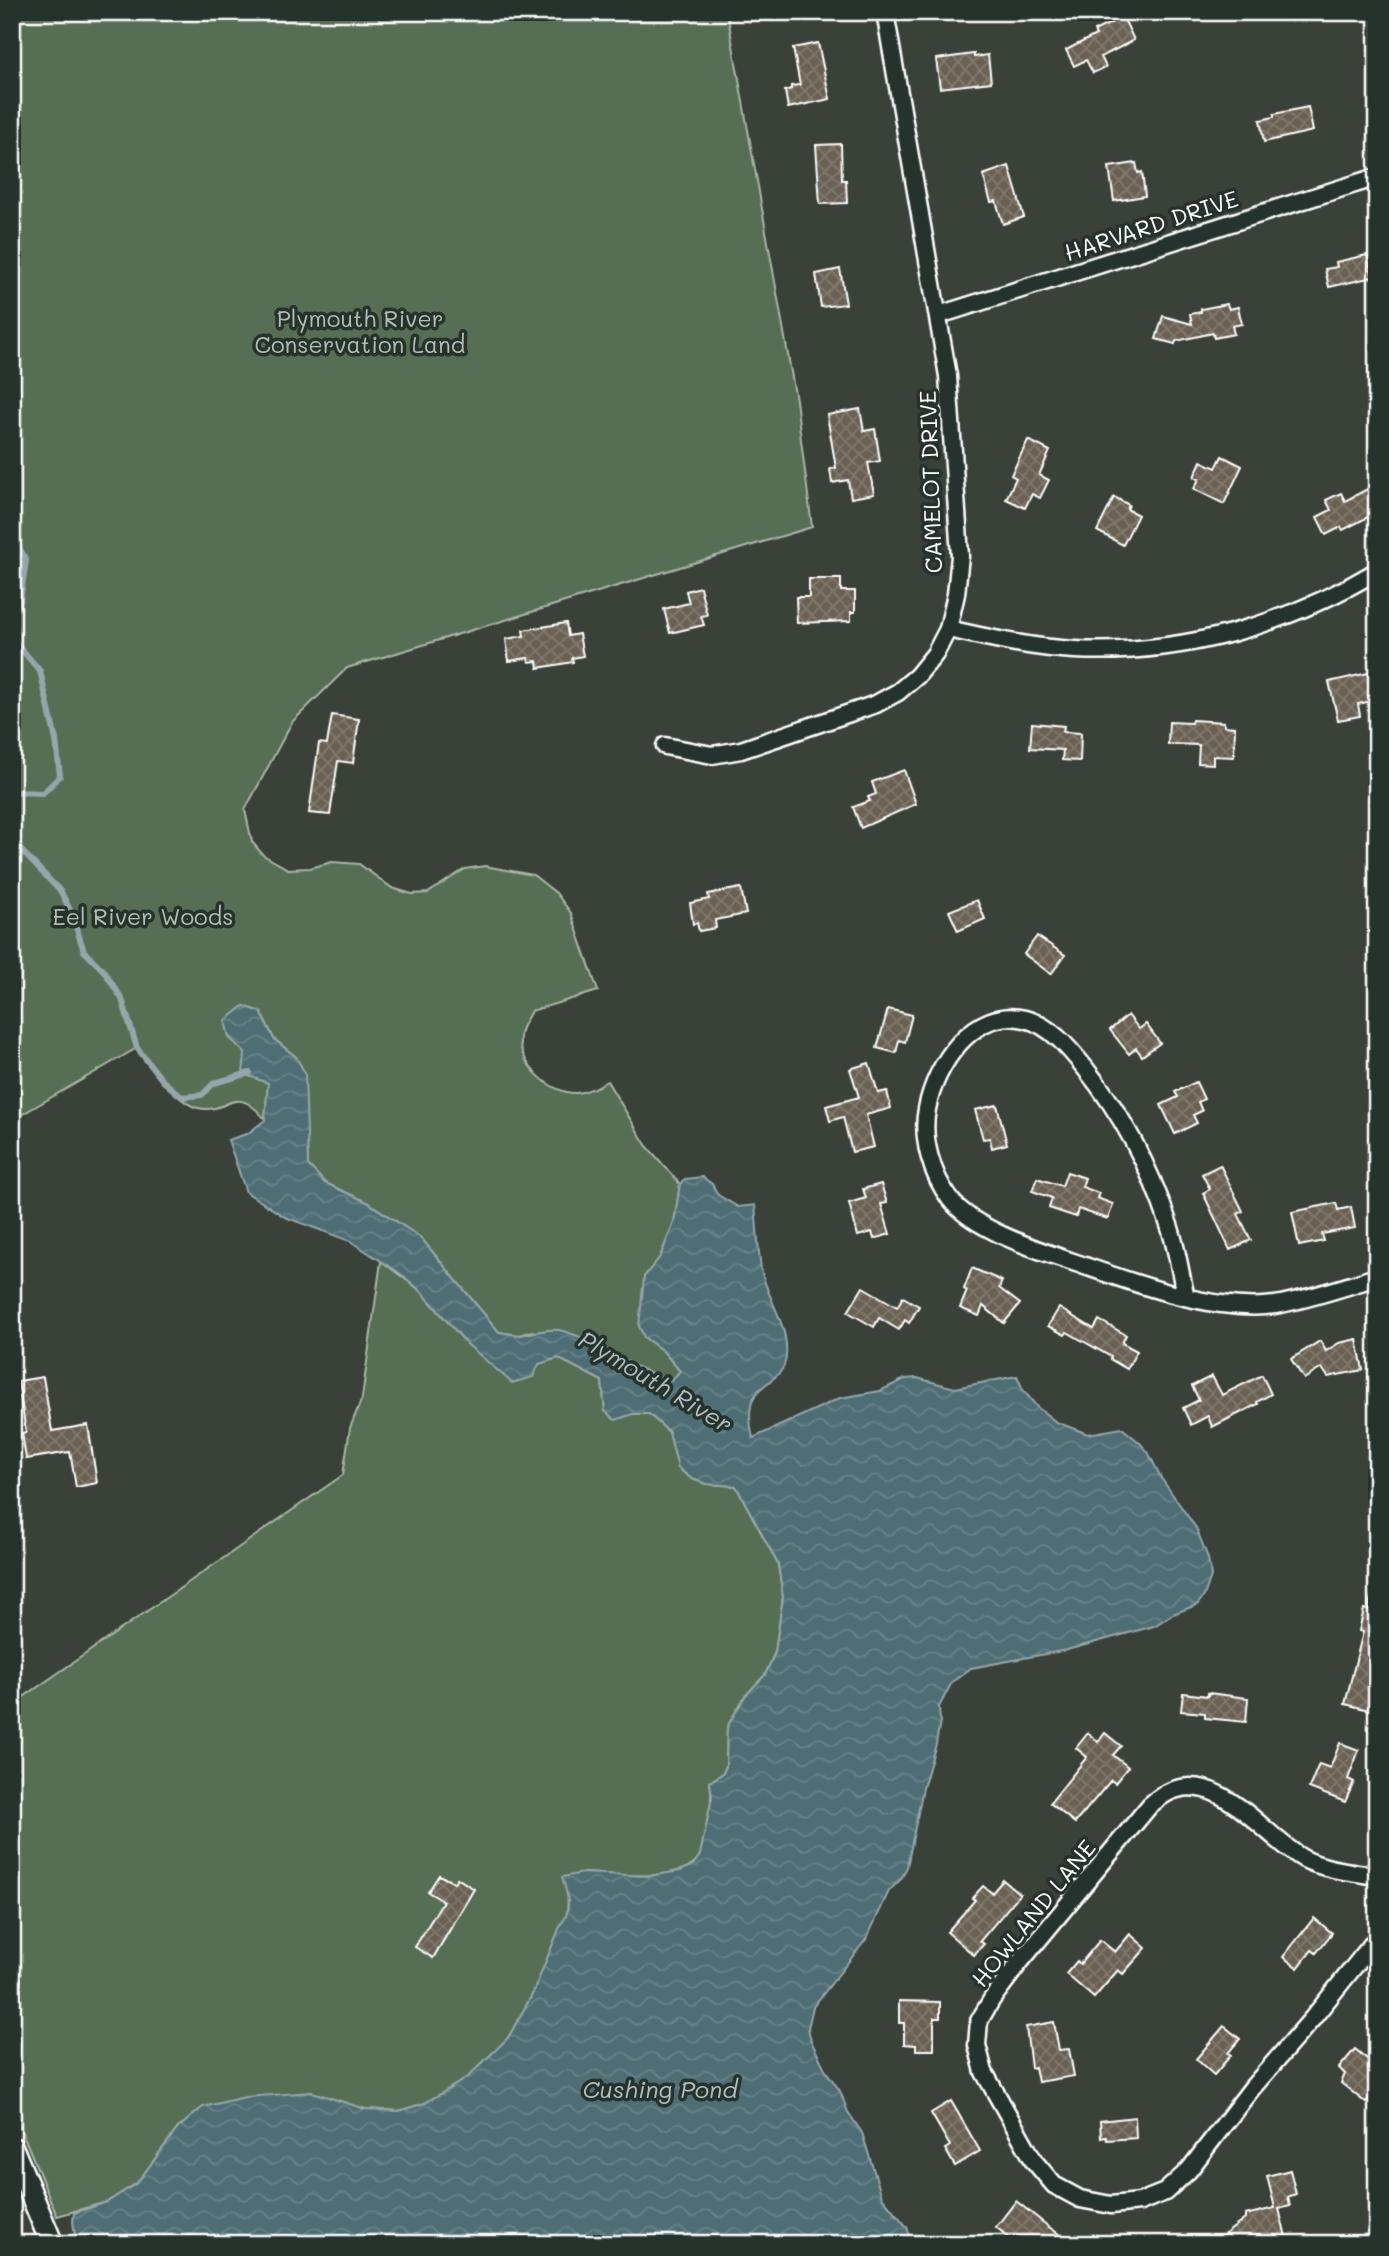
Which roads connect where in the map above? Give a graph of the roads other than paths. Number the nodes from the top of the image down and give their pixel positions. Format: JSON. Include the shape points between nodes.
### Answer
{"nodes":[{"id":1,"x":885,"y":12,"type":"edge"},
{"id":2,"x":1377,"y":177,"type":"edge"},
{"id":3,"x":939,"y":315,"type":"junction"},
{"id":4,"x":1377,"y":571,"type":"edge"},
{"id":5,"x":948,"y":629,"type":"junction"},
{"id":6,"x":665,"y":746,"type":"dead end"},
{"id":7,"x":1377,"y":1277,"type":"edge"},
{"id":8,"x":1186,"y":1297,"type":"junction"},
{"id":9,"x":1377,"y":1876,"type":"edge"},
{"id":10,"x":1377,"y":1938,"type":"edge"},
{"id":11,"x":12,"y":2148,"type":"edge"},
{"id":12,"x":52,"y":2244,"type":"edge"}],
"edges":[{"from":1,"to":3,"type":"street","name":"CAMELOT DRIVE"},
{"from":2,"to":3,"type":"street","name":"HARVARD DRIVE"},
{"from":3,"to":5,"type":"street","name":"CAMELOT DRIVE","via":[[960,535],[956,594]]},
{"from":4,"to":5,"type":"street","via":[[1278,620],[1170,647],[1073,650]]},
{"from":5,"to":6,"type":"street","name":"CAMELOT DRIVE","via":[[917,676],[876,704],[741,750],[712,755]]},
{"from":7,"to":8,"type":"street","via":[[1274,1305]]},
{"from":8,"to":8,"type":"street","via":[[1136,1284],[1002,1235],[951,1200],[929,1156],[927,1109],[947,1061],[984,1022],[1002,1017],[1038,1023],[1077,1058],[1118,1112],[1170,1227]]},
{"from":9,"to":10,"type":"street","name":"HOWLAND LANE","via":[[1304,1859],[1230,1800],[1210,1790],[1188,1787],[1168,1792],[1150,1805],[992,1999],[979,2021],[977,2045],[984,2072],[1034,2161],[1054,2185],[1080,2199],[1111,2205],[1140,2202],[1165,2192],[1189,2170]]},
{"from":11,"to":12,"type":"street"}]}
